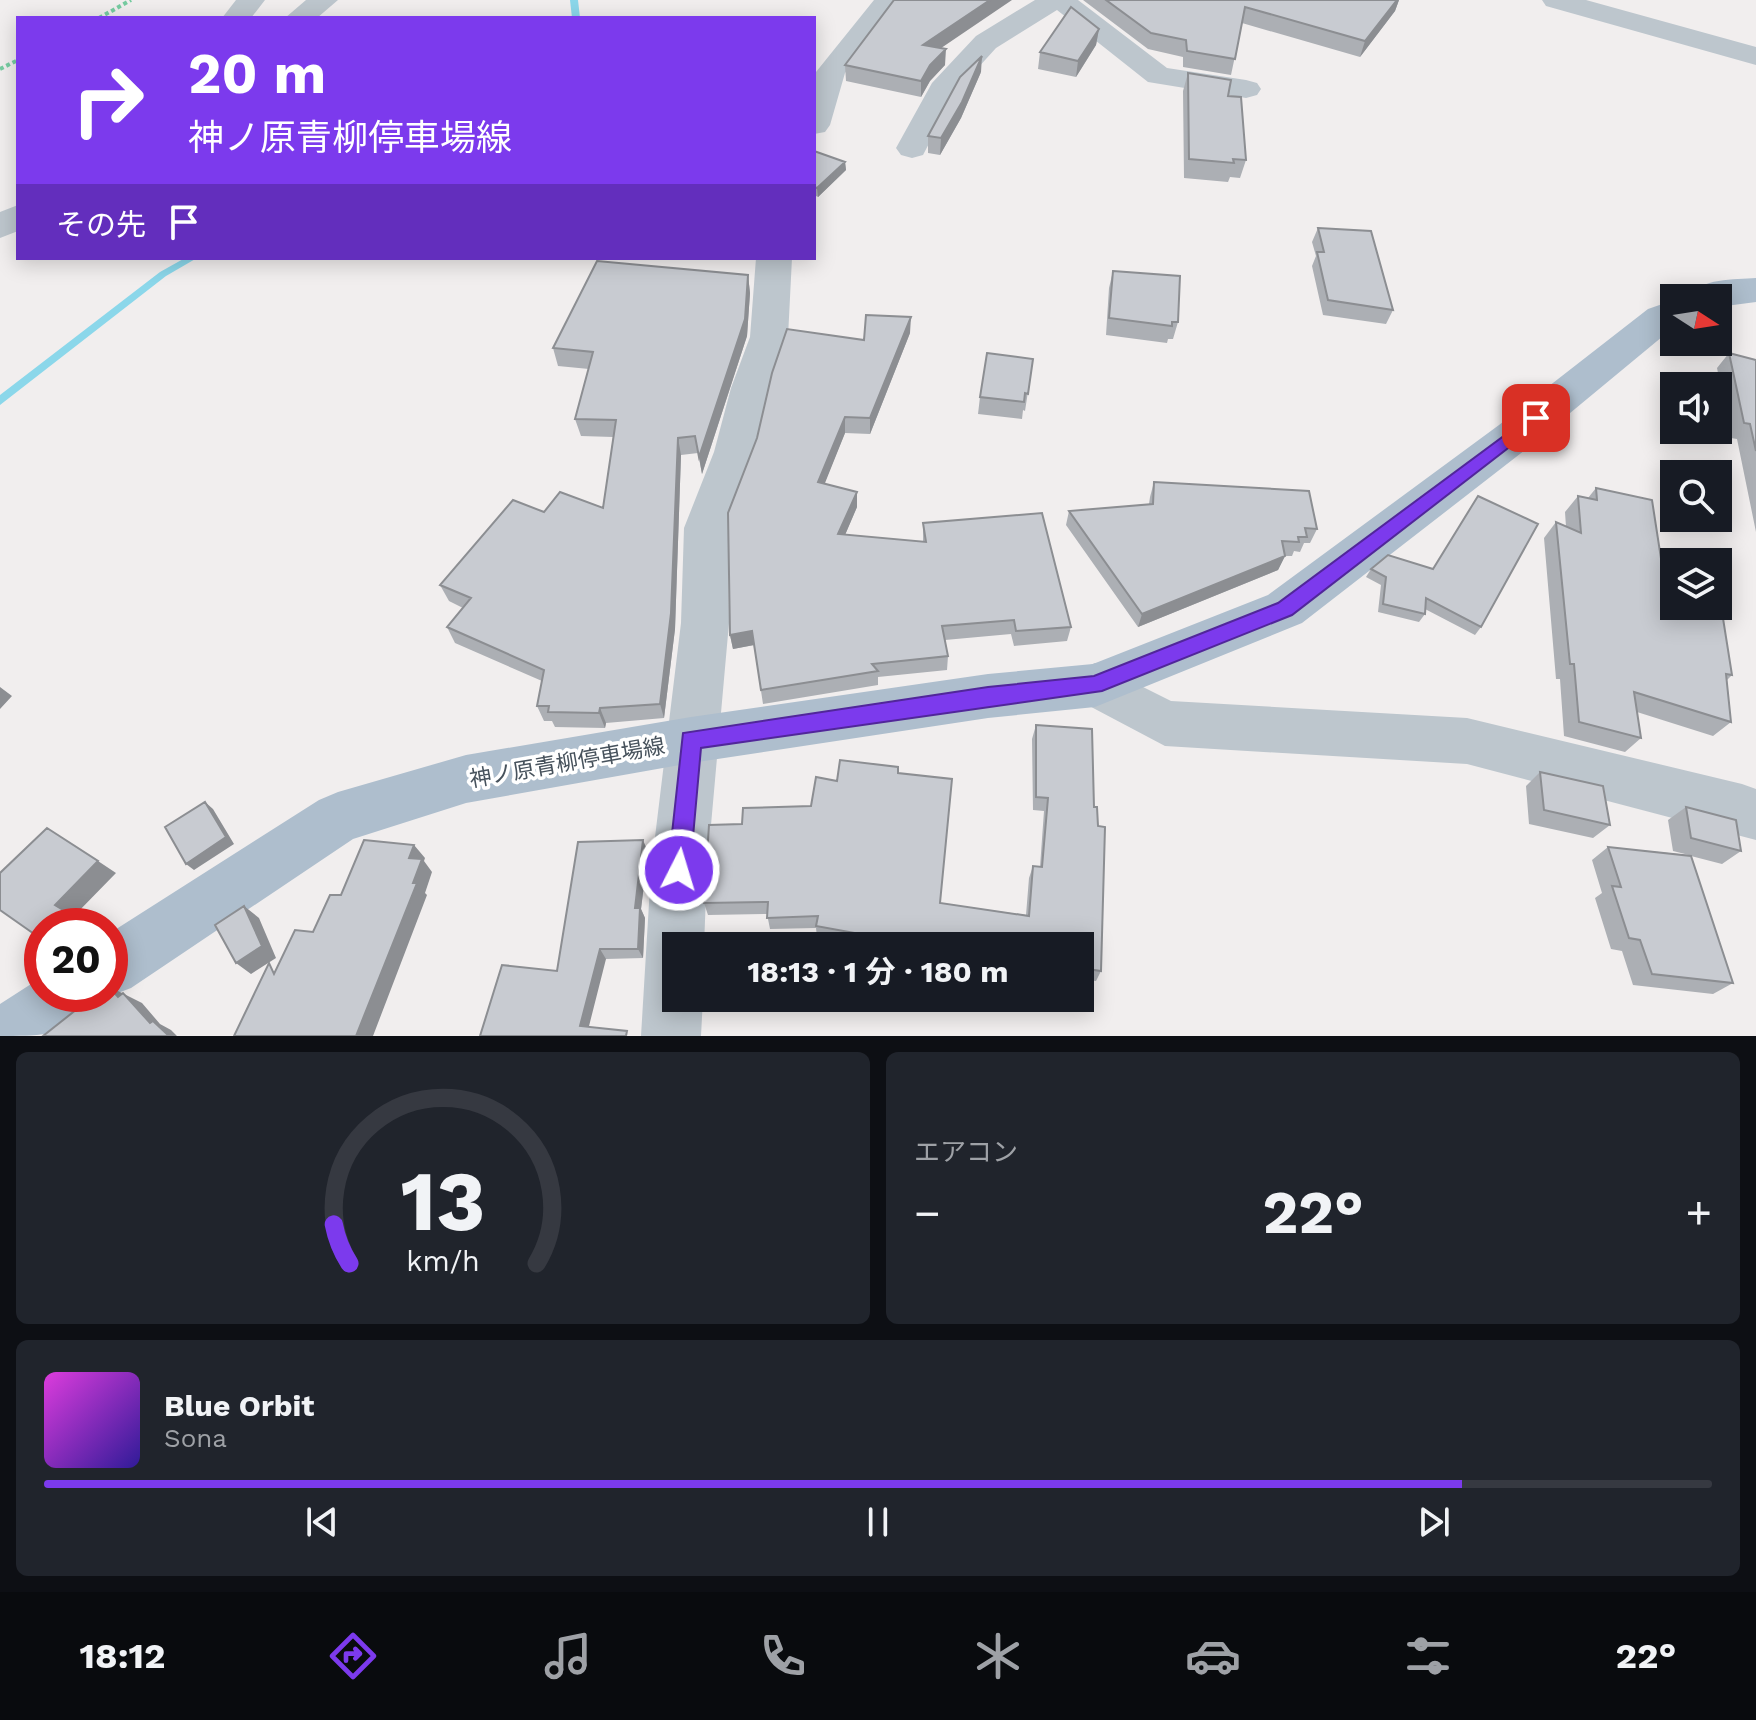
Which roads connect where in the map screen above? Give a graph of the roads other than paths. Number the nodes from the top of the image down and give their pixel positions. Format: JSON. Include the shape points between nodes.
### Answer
{"nodes":[{"id":1,"x":251,"y":0,"type":"edge"},
{"id":2,"x":324,"y":0,"type":"edge"},
{"id":3,"x":888,"y":0,"type":"edge"},
{"id":4,"x":1054,"y":0,"type":"edge"},
{"id":5,"x":1061,"y":0,"type":"edge"},
{"id":6,"x":1556,"y":0,"type":"edge"},
{"id":7,"x":238,"y":16,"type":"edge"},
{"id":8,"x":302,"y":16,"type":"edge"},
{"id":9,"x":1756,"y":56,"type":"edge"},
{"id":10,"x":1246,"y":89,"type":"dead end"},
{"id":11,"x":816,"y":119,"type":"edge"},
{"id":12,"x":912,"y":148,"type":"dead end"},
{"id":13,"x":774,"y":260,"type":"edge"},
{"id":14,"x":1756,"y":290,"type":"edge"},
{"id":15,"x":1732,"y":292,"type":"edge"},
{"id":16,"x":1660,"y":319,"type":"edge"},
{"id":17,"x":1095,"y":685,"type":"junction"},
{"id":18,"x":691,"y":740,"type":"junction"},
{"id":19,"x":1756,"y":815,"type":"edge"},
{"id":20,"x":128,"y":955,"type":"edge"},
{"id":21,"x":42,"y":1012,"type":"edge"},
{"id":22,"x":5,"y":1036,"type":"edge"},
{"id":23,"x":671,"y":1036,"type":"edge"}],
"edges":[{"from":1,"to":7,"type":"street"},
{"from":2,"to":8,"type":"street"},
{"from":3,"to":11,"type":"street","via":[[831,72]]},
{"from":4,"to":12,"type":"street","via":[[986,42],[943,89]]},
{"from":5,"to":10,"type":"street","via":[[1158,76]]},
{"from":6,"to":9,"type":"street"},
{"from":13,"to":18,"type":"street","via":[[769,337],[706,528],[705,623]]},
{"from":14,"to":15,"type":"main road"},
{"from":16,"to":17,"type":"main road","name":"神ノ原青柳停車場線","via":[[1285,609]]},
{"from":17,"to":18,"type":"main road","name":"神ノ原青柳停車場線"},
{"from":17,"to":19,"type":"street","via":[[1165,723],[1467,741]]},
{"from":18,"to":20,"type":"main road","name":"神ノ原青柳停車場線","via":[[466,779],[338,818]]},
{"from":18,"to":23,"type":"street"},
{"from":21,"to":22,"type":"main road"}]}
